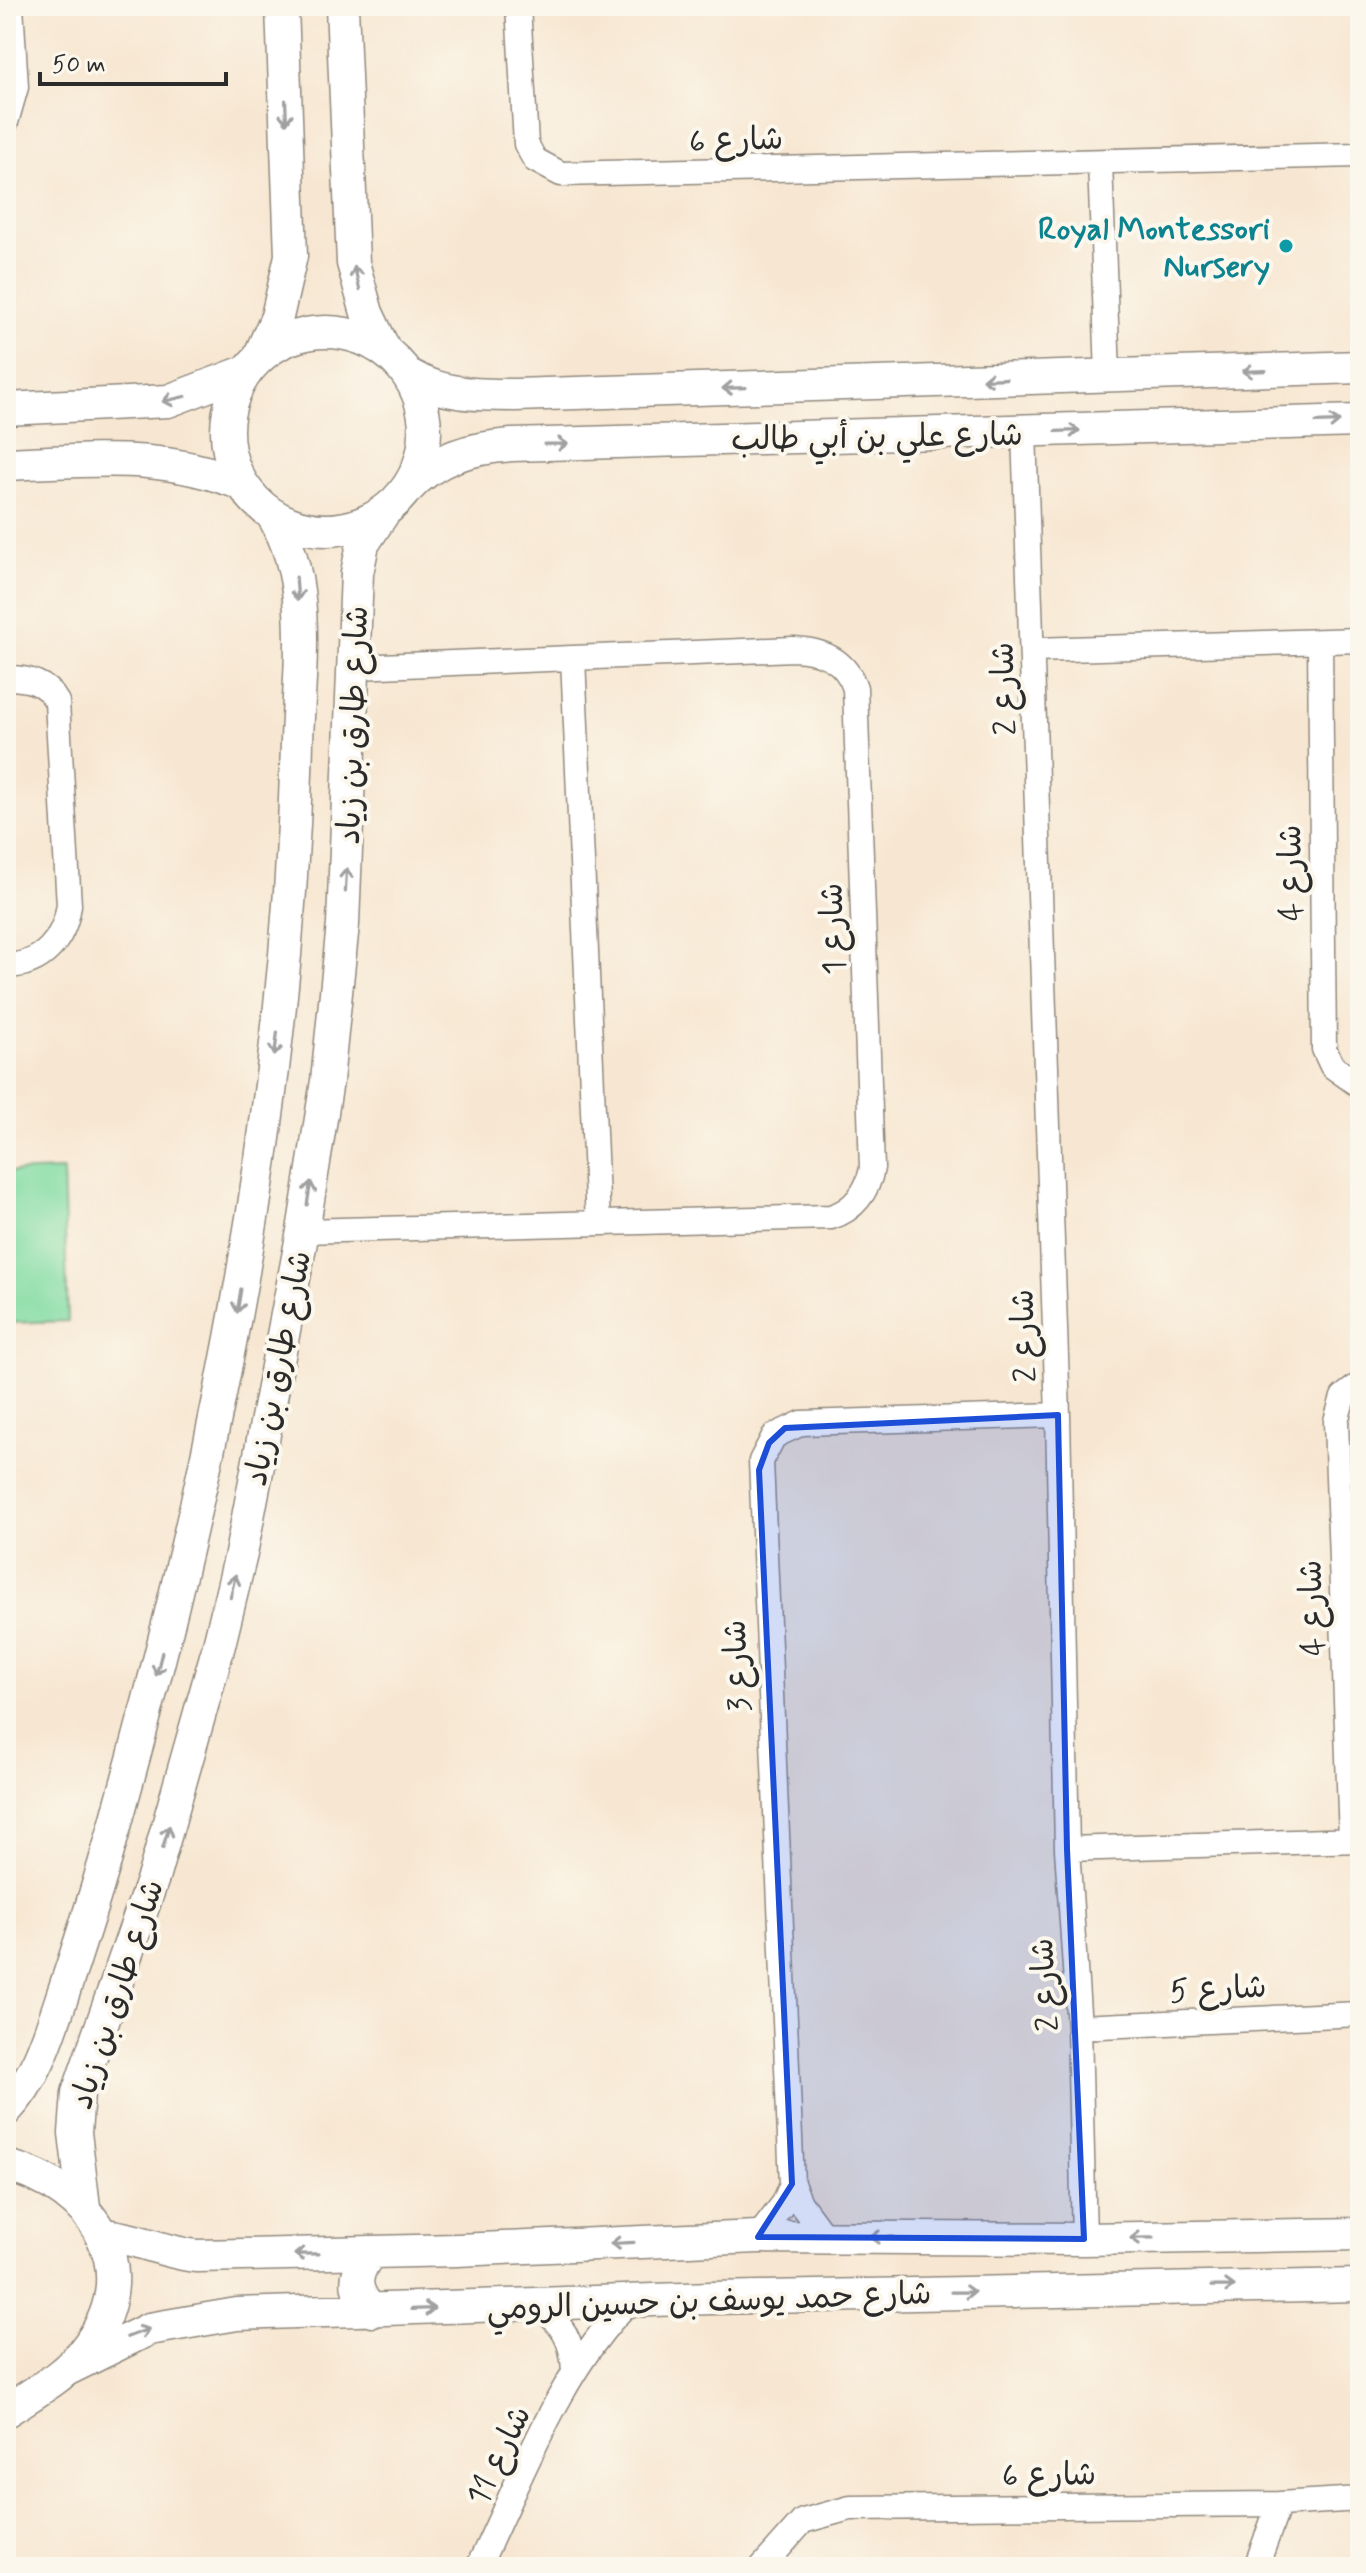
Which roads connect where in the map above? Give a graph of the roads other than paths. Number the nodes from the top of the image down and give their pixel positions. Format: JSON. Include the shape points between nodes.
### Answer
{"nodes":[{"id":1,"x":11,"y":6,"type":"edge"},
{"id":2,"x":518,"y":6,"type":"edge"},
{"id":3,"x":288,"y":9,"type":"edge"},
{"id":4,"x":337,"y":9,"type":"edge"},
{"id":5,"x":6,"y":122,"type":"edge"},
{"id":6,"x":1360,"y":155,"type":"edge"},
{"id":7,"x":1100,"y":162,"type":"junction"},
{"id":8,"x":385,"y":351,"type":"junction"},
{"id":9,"x":253,"y":365,"type":"junction"},
{"id":10,"x":1360,"y":367,"type":"edge"},
{"id":11,"x":409,"y":375,"type":"junction"},
{"id":12,"x":1108,"y":375,"type":"junction"},
{"id":13,"x":515,"y":395,"type":"junction"},
{"id":14,"x":55,"y":408,"type":"junction"},
{"id":15,"x":6,"y":409,"type":"edge"},
{"id":16,"x":1360,"y":421,"type":"edge"},
{"id":17,"x":1024,"y":432,"type":"junction"},
{"id":18,"x":512,"y":445,"type":"junction"},
{"id":19,"x":52,"y":462,"type":"junction"},
{"id":20,"x":6,"y":464,"type":"edge"},
{"id":21,"x":242,"y":484,"type":"junction"},
{"id":22,"x":407,"y":489,"type":"junction"},
{"id":23,"x":384,"y":512,"type":"junction"},
{"id":24,"x":273,"y":516,"type":"junction"},
{"id":25,"x":1360,"y":640,"type":"edge"},
{"id":26,"x":1320,"y":643,"type":"junction"},
{"id":27,"x":1034,"y":650,"type":"junction"},
{"id":28,"x":573,"y":658,"type":"junction"},
{"id":29,"x":356,"y":667,"type":"junction"},
{"id":30,"x":6,"y":678,"type":"edge"},
{"id":31,"x":289,"y":917,"type":"junction"},
{"id":32,"x":343,"y":924,"type":"junction"},
{"id":33,"x":6,"y":966,"type":"edge"},
{"id":34,"x":281,"y":1003,"type":"junction"},
{"id":35,"x":336,"y":1009,"type":"junction"},
{"id":36,"x":1360,"y":1086,"type":"edge"},
{"id":37,"x":598,"y":1223,"type":"junction"},
{"id":38,"x":303,"y":1231,"type":"junction"},
{"id":39,"x":1360,"y":1384,"type":"edge"},
{"id":40,"x":1058,"y":1415,"type":"junction"},
{"id":41,"x":1356,"y":1840,"type":"edge"},
{"id":42,"x":1067,"y":1849,"type":"junction"},
{"id":43,"x":1360,"y":2014,"type":"edge"},
{"id":44,"x":1079,"y":2027,"type":"junction"},
{"id":45,"x":6,"y":2110,"type":"edge"},
{"id":46,"x":6,"y":2166,"type":"edge"},
{"id":47,"x":792,"y":2184,"type":"junction"},
{"id":48,"x":84,"y":2207,"type":"junction"},
{"id":49,"x":1360,"y":2234,"type":"edge"},
{"id":50,"x":103,"y":2235,"type":"junction"},
{"id":51,"x":758,"y":2237,"type":"junction"},
{"id":52,"x":825,"y":2237,"type":"junction"},
{"id":53,"x":1084,"y":2239,"type":"junction"},
{"id":54,"x":371,"y":2252,"type":"junction"},
{"id":55,"x":1360,"y":2285,"type":"edge"},
{"id":56,"x":629,"y":2302,"type":"junction"},
{"id":57,"x":537,"y":2306,"type":"junction"},
{"id":58,"x":372,"y":2311,"type":"junction"},
{"id":59,"x":68,"y":2369,"type":"junction"},
{"id":60,"x":574,"y":2372,"type":"junction"},
{"id":61,"x":6,"y":2411,"type":"edge"},
{"id":62,"x":1360,"y":2499,"type":"edge"},
{"id":63,"x":1279,"y":2504,"type":"junction"},
{"id":64,"x":478,"y":2567,"type":"edge"},
{"id":65,"x":762,"y":2567,"type":"edge"},
{"id":66,"x":1256,"y":2567,"type":"edge"}],
"edges":[{"from":1,"to":5,"type":"street","via":[[16,87]]},
{"from":2,"to":7,"type":"street","name":"شارع 6","via":[[526,144],[535,160],[561,174]]},
{"from":3,"to":9,"type":"main road","one_way":true,"via":[[291,256],[277,317]]},
{"from":8,"to":4,"type":"main road","one_way":true,"via":[[364,305],[353,263]]},
{"from":6,"to":7,"type":"street","name":"شارع 6"},
{"from":7,"to":12,"type":"street"},
{"from":8,"to":9,"type":"main road","via":[[354,335],[320,332],[287,340]]},
{"from":8,"to":11,"type":"main road"},
{"from":9,"to":14,"type":"main road","one_way":true,"via":[[168,401]]},
{"from":9,"to":21,"type":"main road","via":[[233,397],[227,427],[230,456]]},
{"from":10,"to":12,"type":"main road","name":"شارع علي بن أبي طالب","one_way":true},
{"from":11,"to":13,"type":"main road","name":"شارع علي بن أبي طالب","via":[[427,386],[461,394]]},
{"from":11,"to":22,"type":"main road","via":[[425,424],[422,458]]},
{"from":12,"to":13,"type":"main road","name":"شارع علي بن أبي طالب","one_way":true},
{"from":13,"to":18,"type":"main road","via":[[502,414]]},
{"from":14,"to":15,"type":"main road"},
{"from":14,"to":19,"type":"main road","via":[[69,419],[74,436],[68,453]]},
{"from":17,"to":16,"type":"main road","name":"شارع علي بن أبي طالب","one_way":true},
{"from":18,"to":17,"type":"main road","name":"شارع علي بن أبي طالب","one_way":true},
{"from":17,"to":27,"type":"street","name":"شارع 2"},
{"from":18,"to":22,"type":"main road","name":"شارع علي بن أبي طالب","via":[[448,458]]},
{"from":19,"to":20,"type":"main road"},
{"from":19,"to":21,"type":"main road","via":[[162,460]]},
{"from":21,"to":24,"type":"main road"},
{"from":22,"to":23,"type":"main road"},
{"from":23,"to":24,"type":"main road","via":[[354,526],[321,530]]},
{"from":23,"to":29,"type":"main road","name":"شارع طارق بن زياد","via":[[360,553]]},
{"from":24,"to":31,"type":"main road","name":"شارع طارق بن زياد","one_way":true,"via":[[290,549],[298,591]]},
{"from":25,"to":26,"type":"street"},
{"from":26,"to":27,"type":"street"},
{"from":26,"to":36,"type":"street","name":"شارع 4","via":[[1324,1049],[1332,1066]]},
{"from":27,"to":40,"type":"street","name":"شارع 2"},
{"from":28,"to":29,"type":"street","name":"شارع 1"},
{"from":28,"to":37,"type":"street"},
{"from":28,"to":37,"type":"street","name":"شارع 1","via":[[805,649],[836,660],[855,688],[872,1168],[865,1188],[847,1211],[831,1217]]},
{"from":32,"to":29,"type":"main road","name":"شارع طارق بن زياد","one_way":true},
{"from":30,"to":33,"type":"street","via":[[44,686],[57,702],[69,905],[63,929],[46,953],[26,964]]},
{"from":31,"to":32,"type":"main road","via":[[295,937],[315,946],[335,938]]},
{"from":31,"to":34,"type":"main road","name":"شارع طارق بن زياد"},
{"from":32,"to":35,"type":"main road","name":"شارع طارق بن زياد"},
{"from":34,"to":35,"type":"main road","via":[[290,987],[308,981],[325,987]]},
{"from":34,"to":45,"type":"main road","name":"شارع طارق بن زياد","one_way":true,"via":[[235,1328],[150,1699],[107,1855],[44,2048]]},
{"from":38,"to":35,"type":"main road","name":"شارع طارق بن زياد","one_way":true},
{"from":37,"to":38,"type":"street","name":"شارع 1"},
{"from":48,"to":38,"type":"main road","name":"شارع طارق بن زياد","one_way":true,"via":[[75,2133],[78,2093],[154,1875],[218,1649]]},
{"from":39,"to":41,"type":"street","name":"شارع 4","via":[[1343,1397],[1336,1421]]},
{"from":40,"to":42,"type":"street","name":"شارع 2"},
{"from":40,"to":47,"type":"street","name":"شارع 3","via":[[802,1423],[774,1436],[761,1461]]},
{"from":41,"to":42,"type":"street","name":"شارع 4"},
{"from":42,"to":44,"type":"street","name":"شارع 2"},
{"from":43,"to":44,"type":"street","name":"شارع 5"},
{"from":44,"to":53,"type":"street","name":"شارع 2"},
{"from":46,"to":48,"type":"main road","via":[[35,2175]]},
{"from":47,"to":51,"type":"street"},
{"from":47,"to":52,"type":"street","name":"شارع 3"},
{"from":48,"to":50,"type":"main road"},
{"from":49,"to":53,"type":"main road","name":"شارع حمد يوسف بن حسين الرومي","one_way":true},
{"from":54,"to":50,"type":"main road","name":"شارع حمد يوسف بن حسين الرومي","one_way":true,"via":[[197,2256]]},
{"from":50,"to":59,"type":"main road","via":[[111,2273],[106,2314]]},
{"from":51,"to":52,"type":"main road","name":"شارع حمد يوسف بن حسين الرومي"},
{"from":51,"to":54,"type":"main road","name":"شارع حمد يوسف بن حسين الرومي","one_way":true},
{"from":53,"to":52,"type":"main road","name":"شارع حمد يوسف بن حسين الرومي","one_way":true},
{"from":54,"to":58,"type":"main road","via":[[358,2269],[355,2284]]},
{"from":56,"to":55,"type":"main road","name":"شارع حمد يوسف بن حسين الرومي","one_way":true},
{"from":56,"to":57,"type":"main road","name":"شارع حمد يوسف بن حسين الرومي"},
{"from":56,"to":60,"type":"street","name":"شارع 11","via":[[606,2324]]},
{"from":58,"to":57,"type":"main road","name":"شارع حمد يوسف بن حسين الرومي","one_way":true},
{"from":57,"to":60,"type":"street","via":[[566,2333]]},
{"from":59,"to":58,"type":"main road","name":"شارع حمد يوسف بن حسين الرومي","one_way":true,"via":[[129,2336],[191,2320]]},
{"from":59,"to":61,"type":"main road"},
{"from":60,"to":64,"type":"street","name":"شارع 11"},
{"from":62,"to":63,"type":"street","name":"شارع 6"},
{"from":63,"to":65,"type":"street","name":"شارع 6","via":[[850,2508],[803,2521]]},
{"from":63,"to":66,"type":"street"}]}
